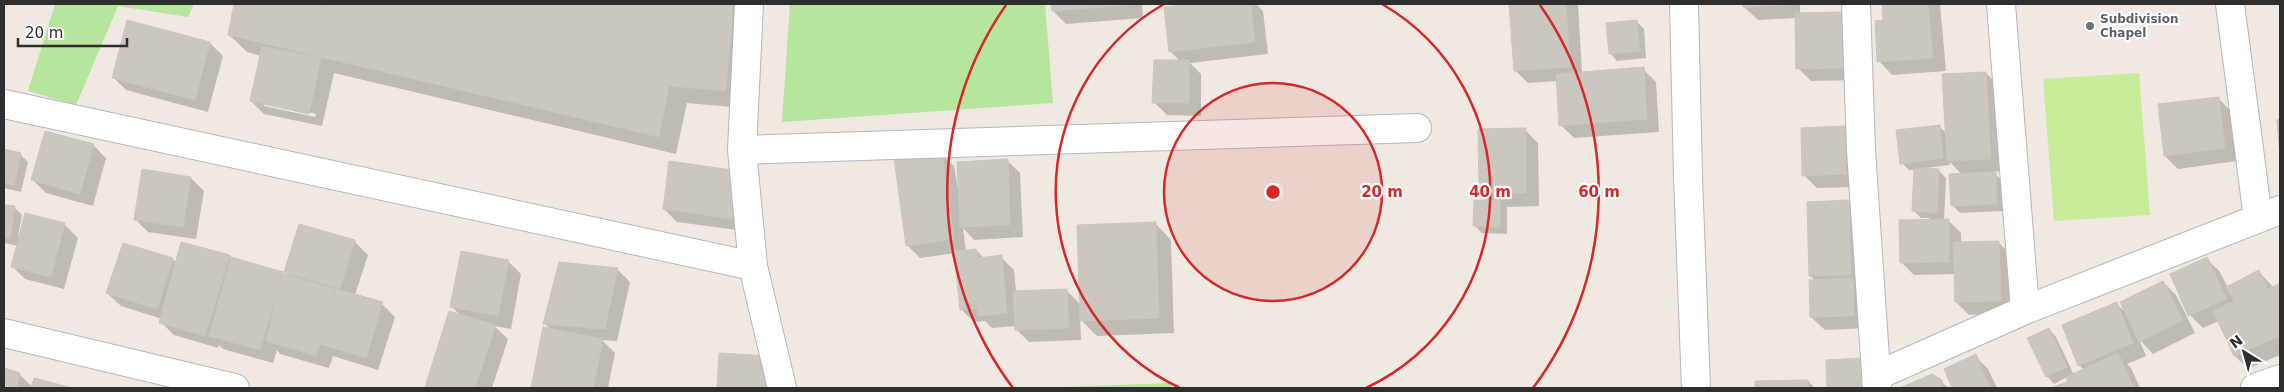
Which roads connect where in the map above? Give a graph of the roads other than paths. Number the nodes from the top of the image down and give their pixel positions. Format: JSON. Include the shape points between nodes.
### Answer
{"nodes":[{"id":1,"x":749,"y":4,"type":"edge"},
{"id":2,"x":1684,"y":4,"type":"edge"},
{"id":3,"x":1856,"y":4,"type":"edge"},
{"id":4,"x":2001,"y":4,"type":"edge"},
{"id":5,"x":2230,"y":4,"type":"edge"},
{"id":6,"x":4,"y":104,"type":"edge"},
{"id":7,"x":1417,"y":128,"type":"dead end"},
{"id":8,"x":742,"y":150,"type":"junction"},
{"id":9,"x":2269,"y":214,"type":"edge"},
{"id":10,"x":753,"y":266,"type":"junction"},
{"id":11,"x":2025,"y":310,"type":"junction"},
{"id":12,"x":4,"y":333,"type":"edge"},
{"id":13,"x":2280,"y":379,"type":"edge"},
{"id":14,"x":1876,"y":382,"type":"edge"},
{"id":15,"x":235,"y":388,"type":"edge"},
{"id":16,"x":782,"y":388,"type":"edge"},
{"id":17,"x":1696,"y":388,"type":"edge"},
{"id":18,"x":2256,"y":388,"type":"edge"}],
"edges":[{"from":1,"to":8,"type":"street"},
{"from":2,"to":17,"type":"street"},
{"from":3,"to":14,"type":"street","via":[[1861,150]]},
{"from":4,"to":11,"type":"street"},
{"from":5,"to":9,"type":"street"},
{"from":6,"to":10,"type":"street"},
{"from":7,"to":8,"type":"street"},
{"from":8,"to":10,"type":"street"},
{"from":9,"to":11,"type":"street"},
{"from":10,"to":16,"type":"street"},
{"from":11,"to":14,"type":"street"},
{"from":12,"to":15,"type":"street"},
{"from":13,"to":18,"type":"street"}]}
